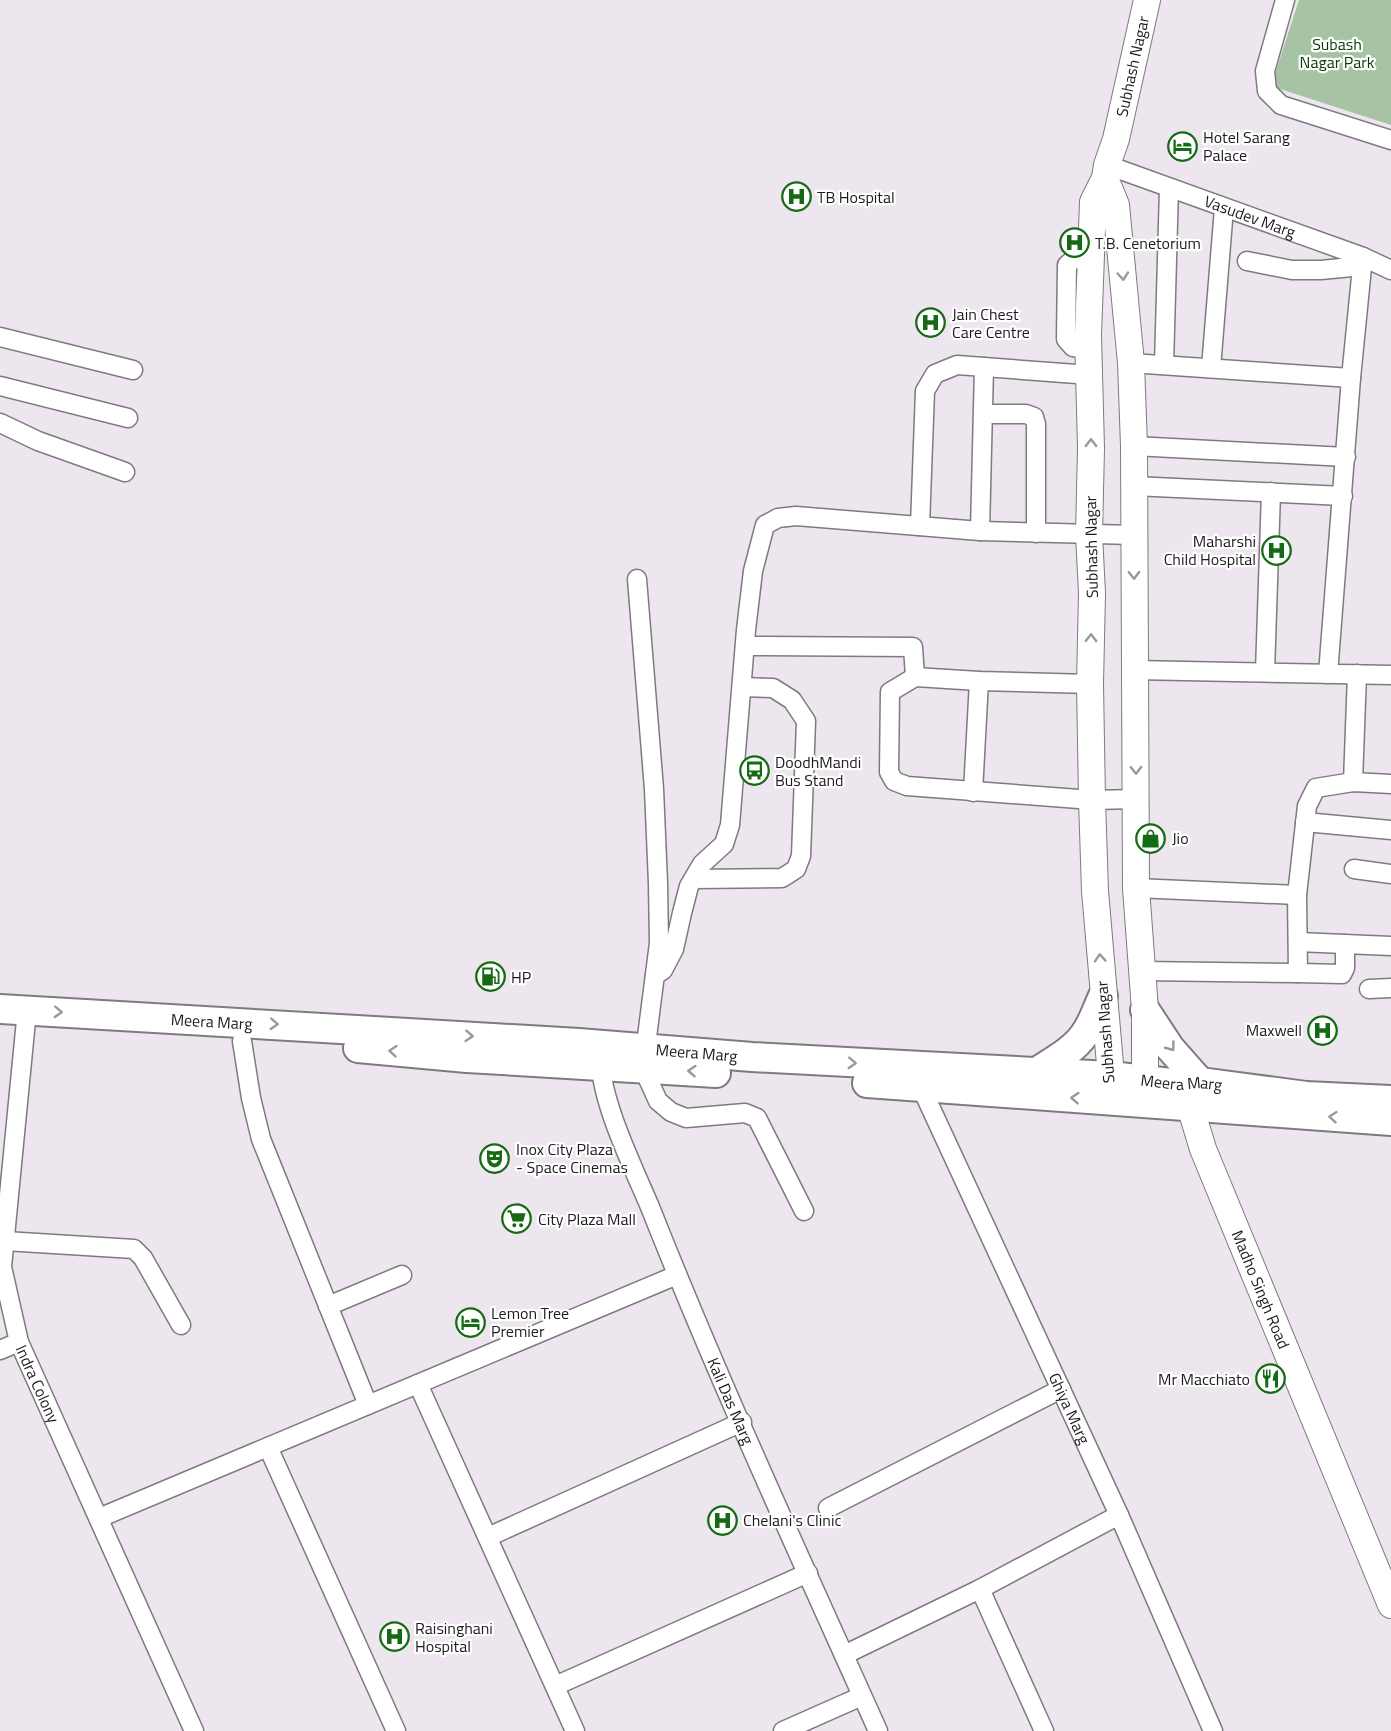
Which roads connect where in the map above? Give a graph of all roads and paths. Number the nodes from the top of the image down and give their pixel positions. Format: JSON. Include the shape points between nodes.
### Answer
{"nodes":[{"id":1,"x":1147,"y":0,"type":"edge"},
{"id":2,"x":1285,"y":0,"type":"edge"},
{"id":3,"x":1391,"y":140,"type":"edge"},
{"id":4,"x":1106,"y":172,"type":"junction"},
{"id":5,"x":1169,"y":188,"type":"junction"},
{"id":6,"x":1224,"y":208,"type":"junction"},
{"id":7,"x":1247,"y":261,"type":"dead end"},
{"id":8,"x":1362,"y":262,"type":"junction"},
{"id":9,"x":1391,"y":270,"type":"edge"},
{"id":10,"x":0,"y":337,"type":"edge"},
{"id":11,"x":1131,"y":363,"type":"junction"},
{"id":12,"x":1164,"y":365,"type":"junction"},
{"id":13,"x":984,"y":368,"type":"junction"},
{"id":14,"x":1211,"y":368,"type":"junction"},
{"id":15,"x":133,"y":370,"type":"dead end"},
{"id":16,"x":1090,"y":375,"type":"junction"},
{"id":17,"x":1351,"y":378,"type":"junction"},
{"id":18,"x":0,"y":386,"type":"edge"},
{"id":19,"x":984,"y":414,"type":"junction"},
{"id":20,"x":128,"y":418,"type":"dead end"},
{"id":21,"x":0,"y":423,"type":"edge"},
{"id":22,"x":1134,"y":446,"type":"junction"},
{"id":23,"x":1346,"y":457,"type":"junction"},
{"id":24,"x":125,"y":472,"type":"dead end"},
{"id":25,"x":1134,"y":486,"type":"junction"},
{"id":26,"x":1271,"y":492,"type":"junction"},
{"id":27,"x":1343,"y":496,"type":"junction"},
{"id":28,"x":920,"y":526,"type":"junction"},
{"id":29,"x":980,"y":531,"type":"junction"},
{"id":30,"x":1035,"y":533,"type":"junction"},
{"id":31,"x":1089,"y":535,"type":"junction"},
{"id":32,"x":1134,"y":536,"type":"junction"},
{"id":33,"x":637,"y":579,"type":"dead end"},
{"id":34,"x":746,"y":646,"type":"junction"},
{"id":35,"x":1135,"y":670,"type":"junction"},
{"id":36,"x":1265,"y":672,"type":"junction"},
{"id":37,"x":1329,"y":674,"type":"junction"},
{"id":38,"x":1357,"y":675,"type":"junction"},
{"id":39,"x":1391,"y":675,"type":"edge"},
{"id":40,"x":915,"y":677,"type":"junction"},
{"id":41,"x":979,"y":681,"type":"junction"},
{"id":42,"x":1090,"y":684,"type":"junction"},
{"id":43,"x":742,"y":687,"type":"junction"},
{"id":44,"x":1353,"y":782,"type":"junction"},
{"id":45,"x":1391,"y":784,"type":"edge"},
{"id":46,"x":973,"y":792,"type":"junction"},
{"id":47,"x":1136,"y":799,"type":"junction"},
{"id":48,"x":1092,"y":800,"type":"junction"},
{"id":49,"x":1305,"y":822,"type":"junction"},
{"id":50,"x":1391,"y":830,"type":"edge"},
{"id":51,"x":1353,"y":869,"type":"dead end"},
{"id":52,"x":1391,"y":874,"type":"edge"},
{"id":53,"x":694,"y":879,"type":"junction"},
{"id":54,"x":1136,"y":888,"type":"junction"},
{"id":55,"x":1297,"y":895,"type":"junction"},
{"id":56,"x":1298,"y":942,"type":"junction"},
{"id":57,"x":1345,"y":944,"type":"junction"},
{"id":58,"x":1391,"y":946,"type":"edge"},
{"id":59,"x":1142,"y":971,"type":"junction"},
{"id":60,"x":1298,"y":973,"type":"junction"},
{"id":61,"x":655,"y":975,"type":"junction"},
{"id":62,"x":1391,"y":988,"type":"edge"},
{"id":63,"x":1369,"y":989,"type":"dead end"},
{"id":64,"x":1102,"y":996,"type":"junction"},
{"id":65,"x":1145,"y":1010,"type":"junction"},
{"id":66,"x":13,"y":1019,"type":"edge"},
{"id":67,"x":242,"y":1041,"type":"junction"},
{"id":68,"x":601,"y":1055,"type":"junction"},
{"id":69,"x":644,"y":1058,"type":"junction"},
{"id":70,"x":1035,"y":1073,"type":"junction"},
{"id":71,"x":921,"y":1087,"type":"junction"},
{"id":72,"x":1110,"y":1088,"type":"junction"},
{"id":73,"x":1192,"y":1090,"type":"junction"},
{"id":74,"x":1145,"y":1091,"type":"junction"},
{"id":75,"x":1391,"y":1100,"type":"edge"},
{"id":76,"x":1391,"y":1121,"type":"edge"},
{"id":77,"x":7,"y":1157,"type":"edge"},
{"id":78,"x":804,"y":1211,"type":"dead end"},
{"id":79,"x":5,"y":1241,"type":"junction"},
{"id":80,"x":1,"y":1267,"type":"edge"},
{"id":81,"x":402,"y":1275,"type":"dead end"},
{"id":82,"x":677,"y":1275,"type":"junction"},
{"id":83,"x":328,"y":1306,"type":"junction"},
{"id":84,"x":181,"y":1324,"type":"dead end"},
{"id":85,"x":19,"y":1341,"type":"junction"},
{"id":86,"x":0,"y":1350,"type":"edge"},
{"id":87,"x":418,"y":1384,"type":"junction"},
{"id":88,"x":1061,"y":1389,"type":"junction"},
{"id":89,"x":368,"y":1405,"type":"junction"},
{"id":90,"x":741,"y":1422,"type":"junction"},
{"id":91,"x":268,"y":1447,"type":"junction"},
{"id":92,"x":828,"y":1508,"type":"dead end"},
{"id":93,"x":1119,"y":1515,"type":"junction"},
{"id":94,"x":99,"y":1518,"type":"junction"},
{"id":95,"x":488,"y":1537,"type":"junction"},
{"id":96,"x":808,"y":1574,"type":"junction"},
{"id":97,"x":980,"y":1588,"type":"junction"},
{"id":98,"x":1391,"y":1605,"type":"edge"},
{"id":99,"x":844,"y":1655,"type":"junction"},
{"id":100,"x":555,"y":1686,"type":"junction"},
{"id":101,"x":862,"y":1696,"type":"junction"},
{"id":102,"x":194,"y":1731,"type":"edge"},
{"id":103,"x":396,"y":1731,"type":"edge"},
{"id":104,"x":575,"y":1731,"type":"edge"},
{"id":105,"x":783,"y":1731,"type":"edge"},
{"id":106,"x":878,"y":1731,"type":"edge"},
{"id":107,"x":1044,"y":1731,"type":"edge"},
{"id":108,"x":1213,"y":1731,"type":"edge"}],
"edges":[{"from":1,"to":4,"type":"street","name":"Subhash Nagar"},
{"from":2,"to":3,"type":"street","via":[[1265,71],[1267,91],[1281,105]]},
{"from":4,"to":5,"type":"street","name":"Vasudev Marg"},
{"from":4,"to":11,"type":"street","one_way":true,"via":[[1116,205]]},
{"from":4,"to":16,"type":"street","name":"Subhash Nagar","via":[[1093,202]]},
{"from":5,"to":6,"type":"street","name":"Vasudev Marg"},
{"from":5,"to":12,"type":"street"},
{"from":6,"to":8,"type":"street","name":"Vasudev Marg"},
{"from":6,"to":14,"type":"street"},
{"from":7,"to":8,"type":"street","via":[[1292,270],[1321,270]]},
{"from":8,"to":9,"type":"street","name":"Vasudev Marg"},
{"from":8,"to":17,"type":"street"},
{"from":10,"to":15,"type":"street"},
{"from":11,"to":12,"type":"street"},
{"from":11,"to":22,"type":"street"},
{"from":12,"to":14,"type":"street"},
{"from":13,"to":16,"type":"street"},
{"from":13,"to":19,"type":"street"},
{"from":13,"to":28,"type":"street","via":[[957,365],[935,374],[926,391]]},
{"from":14,"to":17,"type":"street"},
{"from":31,"to":16,"type":"street","name":"Subhash Nagar","one_way":true},
{"from":17,"to":23,"type":"street"},
{"from":18,"to":20,"type":"street"},
{"from":19,"to":29,"type":"street"},
{"from":19,"to":30,"type":"street","via":[[1034,417]]},
{"from":21,"to":24,"type":"street"},
{"from":22,"to":23,"type":"street"},
{"from":22,"to":25,"type":"street"},
{"from":23,"to":27,"type":"street"},
{"from":25,"to":26,"type":"street"},
{"from":25,"to":32,"type":"street"},
{"from":26,"to":27,"type":"street"},
{"from":26,"to":36,"type":"street"},
{"from":27,"to":37,"type":"street"},
{"from":28,"to":29,"type":"street"},
{"from":28,"to":34,"type":"street","via":[[796,516],[778,518],[765,525],[753,571]]},
{"from":29,"to":30,"type":"street"},
{"from":30,"to":31,"type":"street"},
{"from":31,"to":32,"type":"street"},
{"from":42,"to":31,"type":"street","name":"Subhash Nagar","one_way":true},
{"from":32,"to":35,"type":"street","one_way":true},
{"from":33,"to":61,"type":"street","via":[[654,789],[659,943]]},
{"from":34,"to":40,"type":"street","via":[[913,647]]},
{"from":34,"to":43,"type":"street"},
{"from":35,"to":36,"type":"street"},
{"from":35,"to":47,"type":"street","one_way":true},
{"from":36,"to":37,"type":"street"},
{"from":37,"to":38,"type":"street"},
{"from":38,"to":39,"type":"street"},
{"from":38,"to":44,"type":"street"},
{"from":40,"to":41,"type":"street"},
{"from":40,"to":46,"type":"street","via":[[890,692],[889,772],[894,781],[907,786]]},
{"from":41,"to":42,"type":"street"},
{"from":41,"to":46,"type":"street"},
{"from":42,"to":48,"type":"street","name":"Subhash Nagar"},
{"from":43,"to":53,"type":"street","via":[[730,825],[724,844],[702,864]]},
{"from":43,"to":53,"type":"street","via":[[772,688],[792,700],[806,721],[801,856],[796,869],[782,879]]},
{"from":44,"to":45,"type":"street"},
{"from":44,"to":49,"type":"street","via":[[1316,788],[1307,806]]},
{"from":46,"to":48,"type":"street"},
{"from":47,"to":48,"type":"street"},
{"from":47,"to":54,"type":"street"},
{"from":64,"to":48,"type":"street","name":"Subhash Nagar","one_way":true},
{"from":49,"to":50,"type":"street"},
{"from":49,"to":55,"type":"street"},
{"from":51,"to":52,"type":"street"},
{"from":53,"to":61,"type":"street","via":[[674,949],[663,970]]},
{"from":54,"to":55,"type":"street"},
{"from":54,"to":59,"type":"street"},
{"from":55,"to":56,"type":"street"},
{"from":56,"to":57,"type":"street"},
{"from":56,"to":60,"type":"street"},
{"from":57,"to":58,"type":"street"},
{"from":57,"to":60,"type":"street","via":[[1345,968],[1341,974]]},
{"from":59,"to":60,"type":"street"},
{"from":59,"to":65,"type":"street"},
{"from":61,"to":69,"type":"street"},
{"from":62,"to":63,"type":"street"},
{"from":64,"to":70,"type":"main road","via":[[1083,1037]]},
{"from":64,"to":72,"type":"street","name":"Subhash Nagar"},
{"from":65,"to":73,"type":"main road","one_way":true},
{"from":65,"to":74,"type":"street"},
{"from":66,"to":67,"type":"main road","name":"Meera Marg"},
{"from":66,"to":68,"type":"main road","name":"Meera Marg","one_way":true},
{"from":66,"to":77,"type":"street","name":"Indra Colony"},
{"from":68,"to":67,"type":"main road","name":"Meera Marg","one_way":true,"via":[[467,1058]]},
{"from":67,"to":83,"type":"street","via":[[261,1139]]},
{"from":68,"to":69,"type":"main road","name":"Meera Marg"},
{"from":68,"to":82,"type":"street","name":"Kali Das Marg","via":[[610,1109]]},
{"from":69,"to":70,"type":"main road","name":"Meera Marg","one_way":true,"via":[[752,1057]]},
{"from":71,"to":69,"type":"main road","name":"Meera Marg","one_way":true},
{"from":69,"to":78,"type":"street","via":[[658,1101],[671,1112],[686,1118],[745,1113],[757,1118]]},
{"from":70,"to":72,"type":"main road","name":"Meera Marg"},
{"from":72,"to":71,"type":"main road","name":"Meera Marg","one_way":true},
{"from":71,"to":88,"type":"street","name":"Ghiya Marg"},
{"from":72,"to":74,"type":"main road","name":"Meera Marg"},
{"from":73,"to":74,"type":"main road","name":"Meera Marg"},
{"from":73,"to":75,"type":"main road","name":"Meera Marg"},
{"from":76,"to":73,"type":"main road","name":"Meera Marg","one_way":true},
{"from":73,"to":98,"type":"street","name":"Madho Singh Road","via":[[1203,1149]]},
{"from":77,"to":79,"type":"street","name":"Indra Colony"},
{"from":79,"to":80,"type":"street","name":"Indra Colony"},
{"from":79,"to":84,"type":"street","via":[[134,1249]]},
{"from":80,"to":85,"type":"street","name":"Indra Colony"},
{"from":81,"to":83,"type":"street"},
{"from":82,"to":87,"type":"street"},
{"from":82,"to":90,"type":"street","name":"Kali Das Marg"},
{"from":83,"to":89,"type":"street"},
{"from":85,"to":86,"type":"street"},
{"from":85,"to":94,"type":"street","name":"Indra Colony"},
{"from":87,"to":89,"type":"street"},
{"from":87,"to":95,"type":"street"},
{"from":88,"to":92,"type":"street"},
{"from":88,"to":93,"type":"street","name":"Ghiya Marg"},
{"from":89,"to":91,"type":"street"},
{"from":90,"to":95,"type":"street"},
{"from":90,"to":96,"type":"street","name":"Kali Das Marg"},
{"from":91,"to":94,"type":"street"},
{"from":91,"to":103,"type":"street"},
{"from":93,"to":97,"type":"street"},
{"from":93,"to":108,"type":"street","name":"Ghiya Marg"},
{"from":94,"to":102,"type":"street","name":"Indra Colony"},
{"from":95,"to":100,"type":"street"},
{"from":96,"to":99,"type":"street","name":"Kali Das Marg"},
{"from":96,"to":100,"type":"street"},
{"from":97,"to":99,"type":"street"},
{"from":97,"to":107,"type":"street"},
{"from":99,"to":101,"type":"street","name":"Kali Das Marg"},
{"from":100,"to":104,"type":"street"},
{"from":101,"to":105,"type":"street"},
{"from":101,"to":106,"type":"street","name":"Kali Das Marg"}]}
